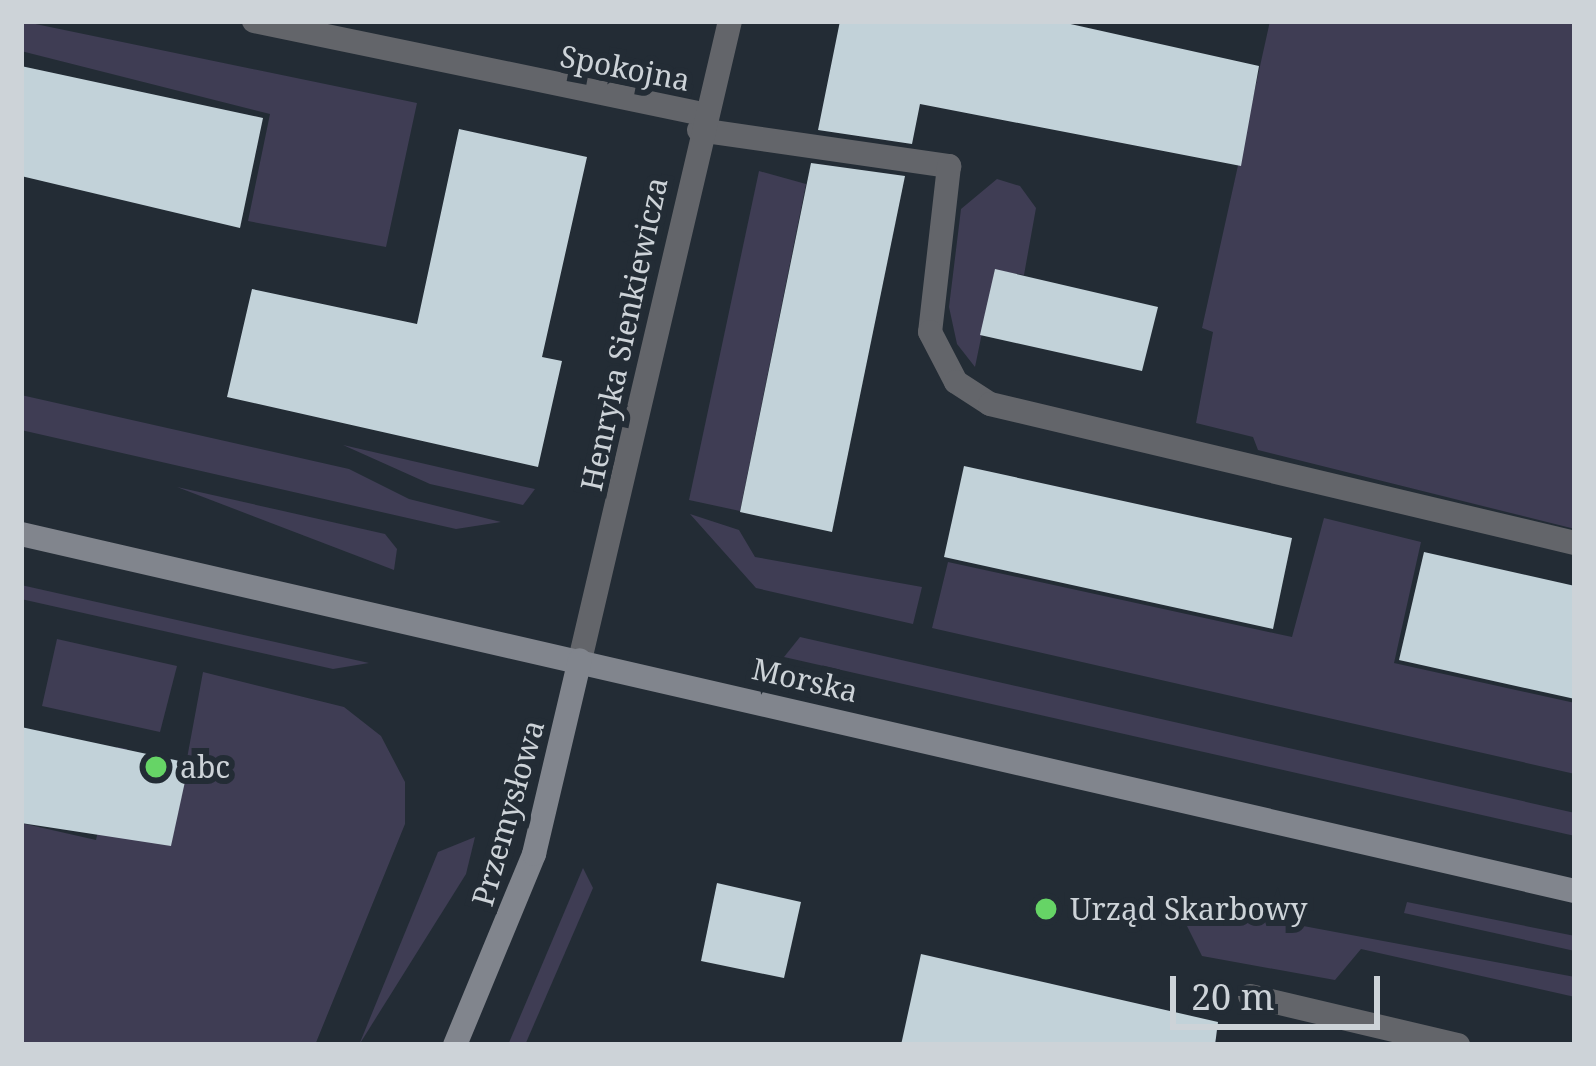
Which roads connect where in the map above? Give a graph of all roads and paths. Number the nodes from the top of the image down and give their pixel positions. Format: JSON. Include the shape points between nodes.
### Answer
{"nodes":[{"id":1,"x":254,"y":21,"type":"edge"},
{"id":2,"x":730,"y":21,"type":"edge"},
{"id":3,"x":700,"y":122,"type":"junction"},
{"id":4,"x":21,"y":534,"type":"edge"},
{"id":5,"x":1575,"y":543,"type":"edge"},
{"id":6,"x":580,"y":660,"type":"junction"},
{"id":7,"x":1575,"y":891,"type":"edge"},
{"id":8,"x":1250,"y":996,"type":"dead end"},
{"id":9,"x":455,"y":1045,"type":"edge"},
{"id":10,"x":1457,"y":1045,"type":"edge"}],
"edges":[{"from":1,"to":3,"type":"street","name":"Spokojna"},
{"from":2,"to":3,"type":"street","name":"Henryka Sienkiewicza"},
{"from":3,"to":5,"type":"street","name":"Spokojna","via":[[949,166],[930,332],[956,382],[990,404]]},
{"from":3,"to":6,"type":"street","name":"Henryka Sienkiewicza"},
{"from":4,"to":6,"type":"street","name":"Morska"},
{"from":6,"to":7,"type":"street","name":"Morska"},
{"from":6,"to":9,"type":"street","name":"Przemysłowa","via":[[534,854]]},
{"from":8,"to":10,"type":"street"}]}
